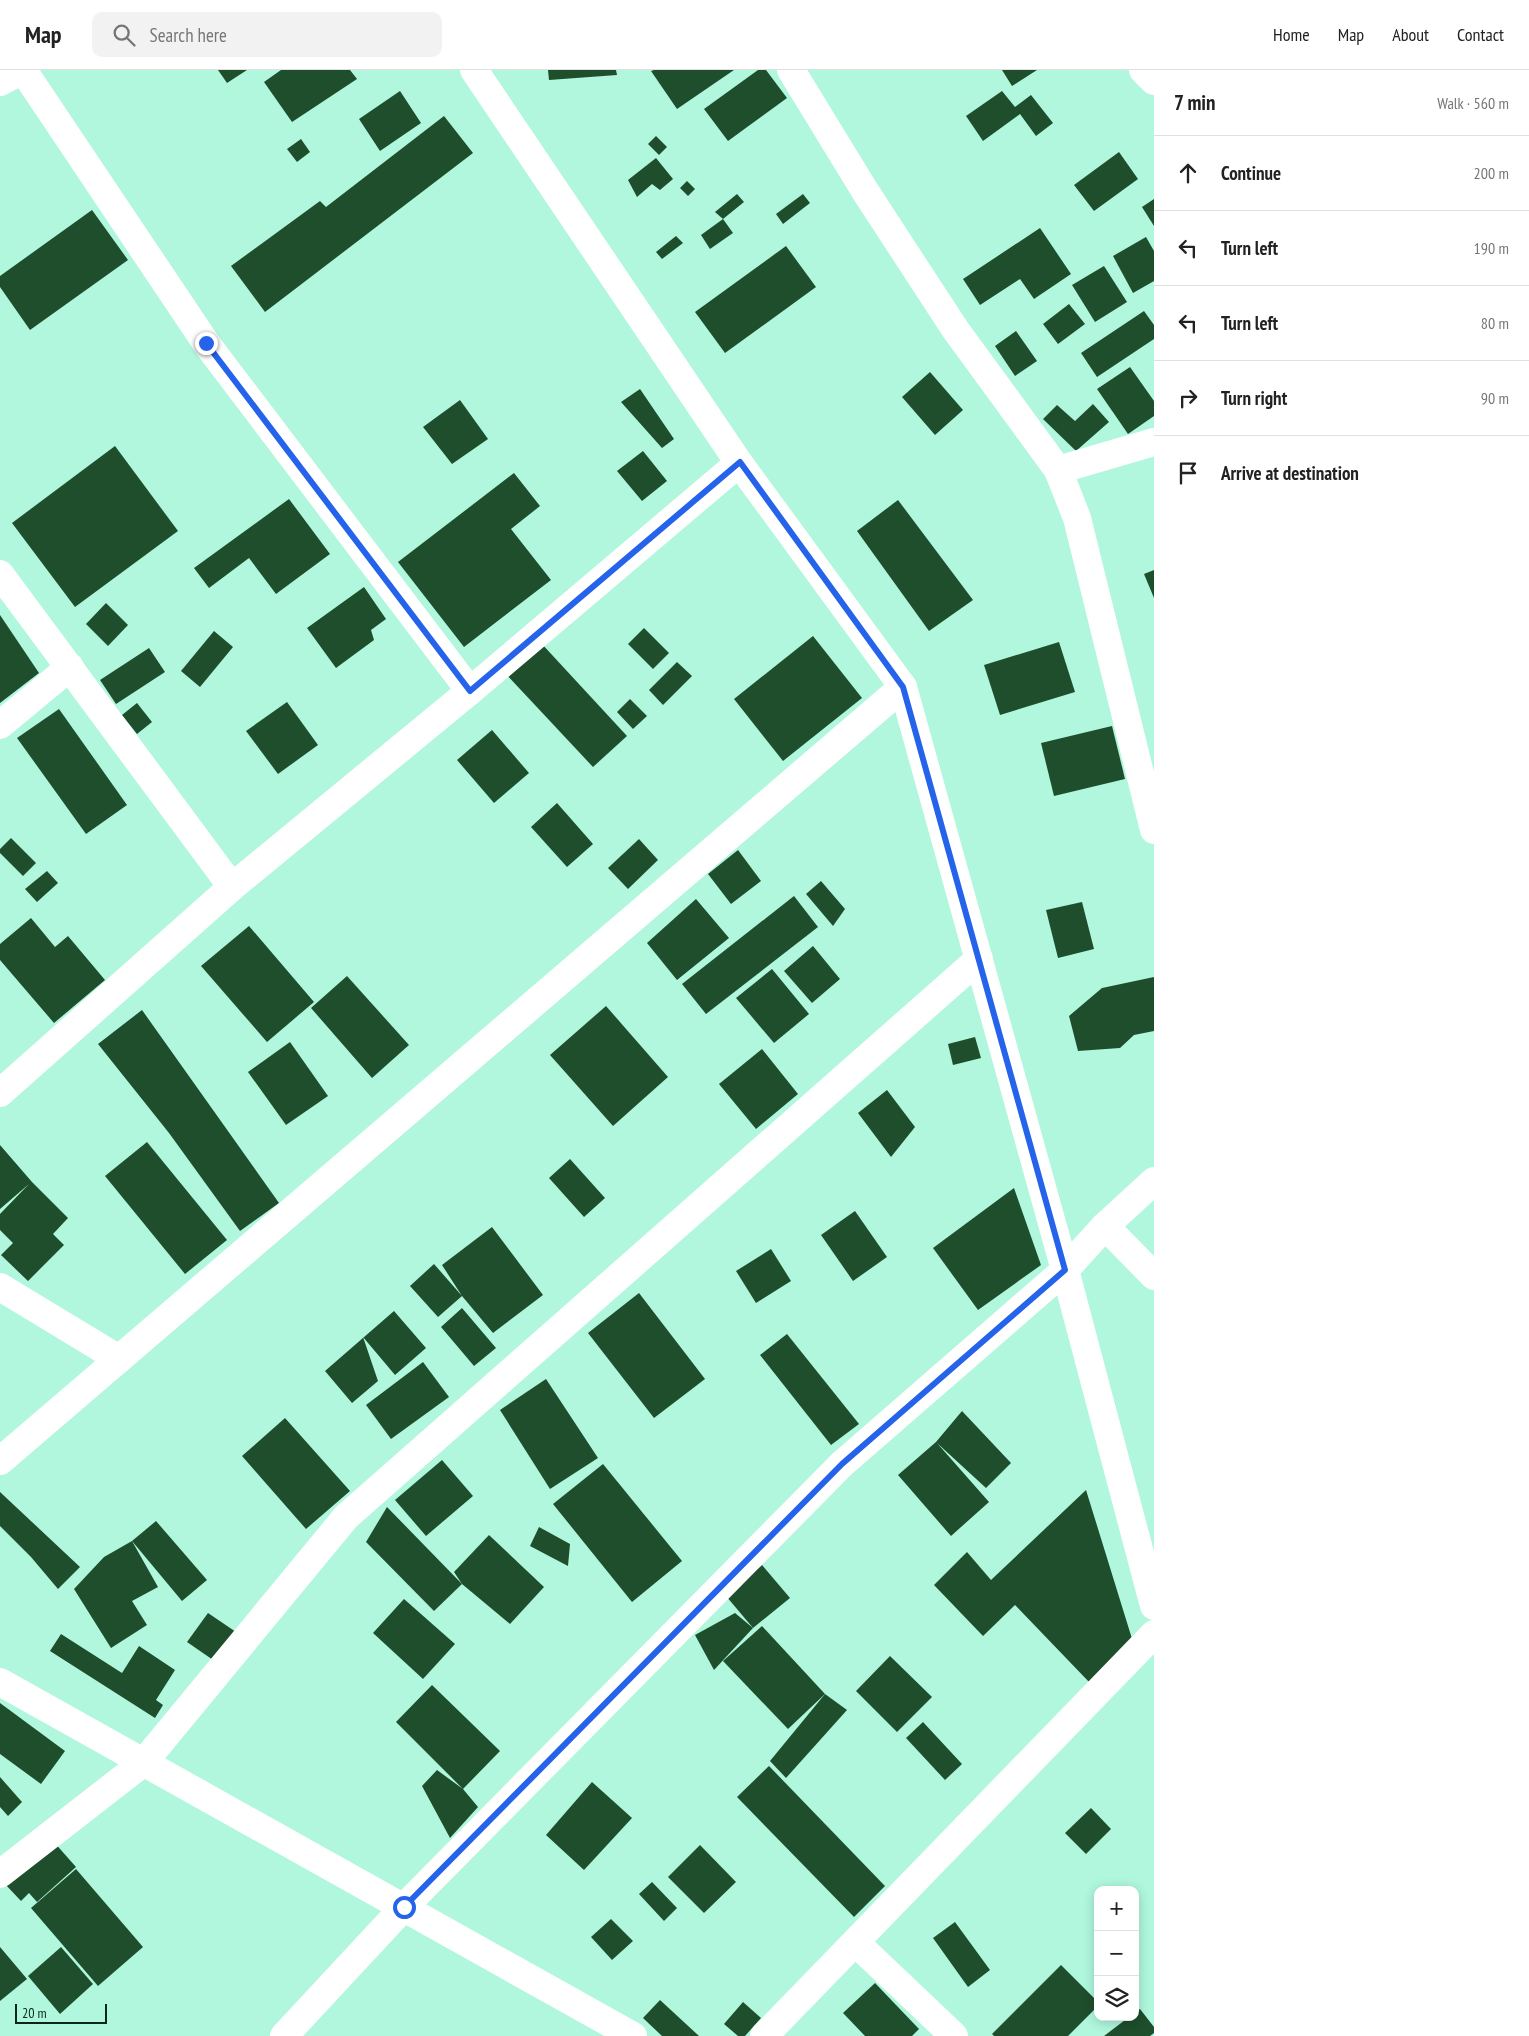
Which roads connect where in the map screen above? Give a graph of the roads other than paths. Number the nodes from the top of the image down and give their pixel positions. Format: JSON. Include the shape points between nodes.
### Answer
{"nodes":[{"id":1,"x":23,"y":70,"type":"edge"},
{"id":2,"x":474,"y":70,"type":"edge"},
{"id":3,"x":790,"y":70,"type":"edge"},
{"id":4,"x":1143,"y":70,"type":"edge"},
{"id":5,"x":1154,"y":81,"type":"edge"},
{"id":6,"x":0,"y":82,"type":"edge"},
{"id":7,"x":1154,"y":442,"type":"edge"},
{"id":8,"x":740,"y":462,"type":"junction"},
{"id":9,"x":1058,"y":470,"type":"junction"},
{"id":10,"x":0,"y":574,"type":"edge"},
{"id":11,"x":70,"y":667,"type":"junction"},
{"id":12,"x":903,"y":687,"type":"junction"},
{"id":13,"x":470,"y":691,"type":"junction"},
{"id":14,"x":0,"y":725,"type":"edge"},
{"id":15,"x":1154,"y":830,"type":"edge"},
{"id":16,"x":232,"y":887,"type":"junction"},
{"id":17,"x":978,"y":959,"type":"junction"},
{"id":18,"x":0,"y":1093,"type":"edge"},
{"id":19,"x":1154,"y":1181,"type":"edge"},
{"id":20,"x":1105,"y":1226,"type":"junction"},
{"id":21,"x":1065,"y":1270,"type":"junction"},
{"id":22,"x":1154,"y":1276,"type":"edge"},
{"id":23,"x":0,"y":1287,"type":"edge"},
{"id":24,"x":119,"y":1359,"type":"junction"},
{"id":25,"x":0,"y":1461,"type":"edge"},
{"id":26,"x":1154,"y":1606,"type":"edge"},
{"id":27,"x":1154,"y":1634,"type":"edge"},
{"id":28,"x":0,"y":1682,"type":"edge"},
{"id":29,"x":144,"y":1762,"type":"junction"},
{"id":30,"x":0,"y":1874,"type":"edge"},
{"id":31,"x":404,"y":1907,"type":"junction"},
{"id":32,"x":856,"y":1943,"type":"junction"},
{"id":33,"x":284,"y":2036,"type":"edge"},
{"id":34,"x":633,"y":2036,"type":"edge"},
{"id":35,"x":764,"y":2036,"type":"edge"},
{"id":36,"x":954,"y":2036,"type":"edge"}],
"edges":[{"from":1,"to":6,"type":"street"},
{"from":1,"to":13,"type":"street","via":[[206,343]]},
{"from":2,"to":8,"type":"street"},
{"from":3,"to":9,"type":"street","via":[[955,328]]},
{"from":4,"to":5,"type":"street"},
{"from":7,"to":9,"type":"street"},
{"from":8,"to":12,"type":"street"},
{"from":8,"to":13,"type":"street"},
{"from":9,"to":15,"type":"street","via":[[1077,518]]},
{"from":10,"to":11,"type":"street"},
{"from":11,"to":14,"type":"street"},
{"from":11,"to":16,"type":"street"},
{"from":12,"to":17,"type":"street"},
{"from":12,"to":24,"type":"street"},
{"from":13,"to":16,"type":"street"},
{"from":16,"to":18,"type":"street"},
{"from":17,"to":21,"type":"street"},
{"from":17,"to":29,"type":"street","via":[[346,1517]]},
{"from":19,"to":20,"type":"street"},
{"from":20,"to":21,"type":"street"},
{"from":20,"to":22,"type":"street"},
{"from":21,"to":26,"type":"street"},
{"from":21,"to":31,"type":"street","via":[[842,1464]]},
{"from":23,"to":24,"type":"street"},
{"from":24,"to":25,"type":"street"},
{"from":27,"to":32,"type":"street"},
{"from":28,"to":29,"type":"street"},
{"from":29,"to":30,"type":"street"},
{"from":29,"to":31,"type":"street"},
{"from":31,"to":33,"type":"street"},
{"from":31,"to":34,"type":"street"},
{"from":32,"to":35,"type":"street"},
{"from":32,"to":36,"type":"street"}]}
